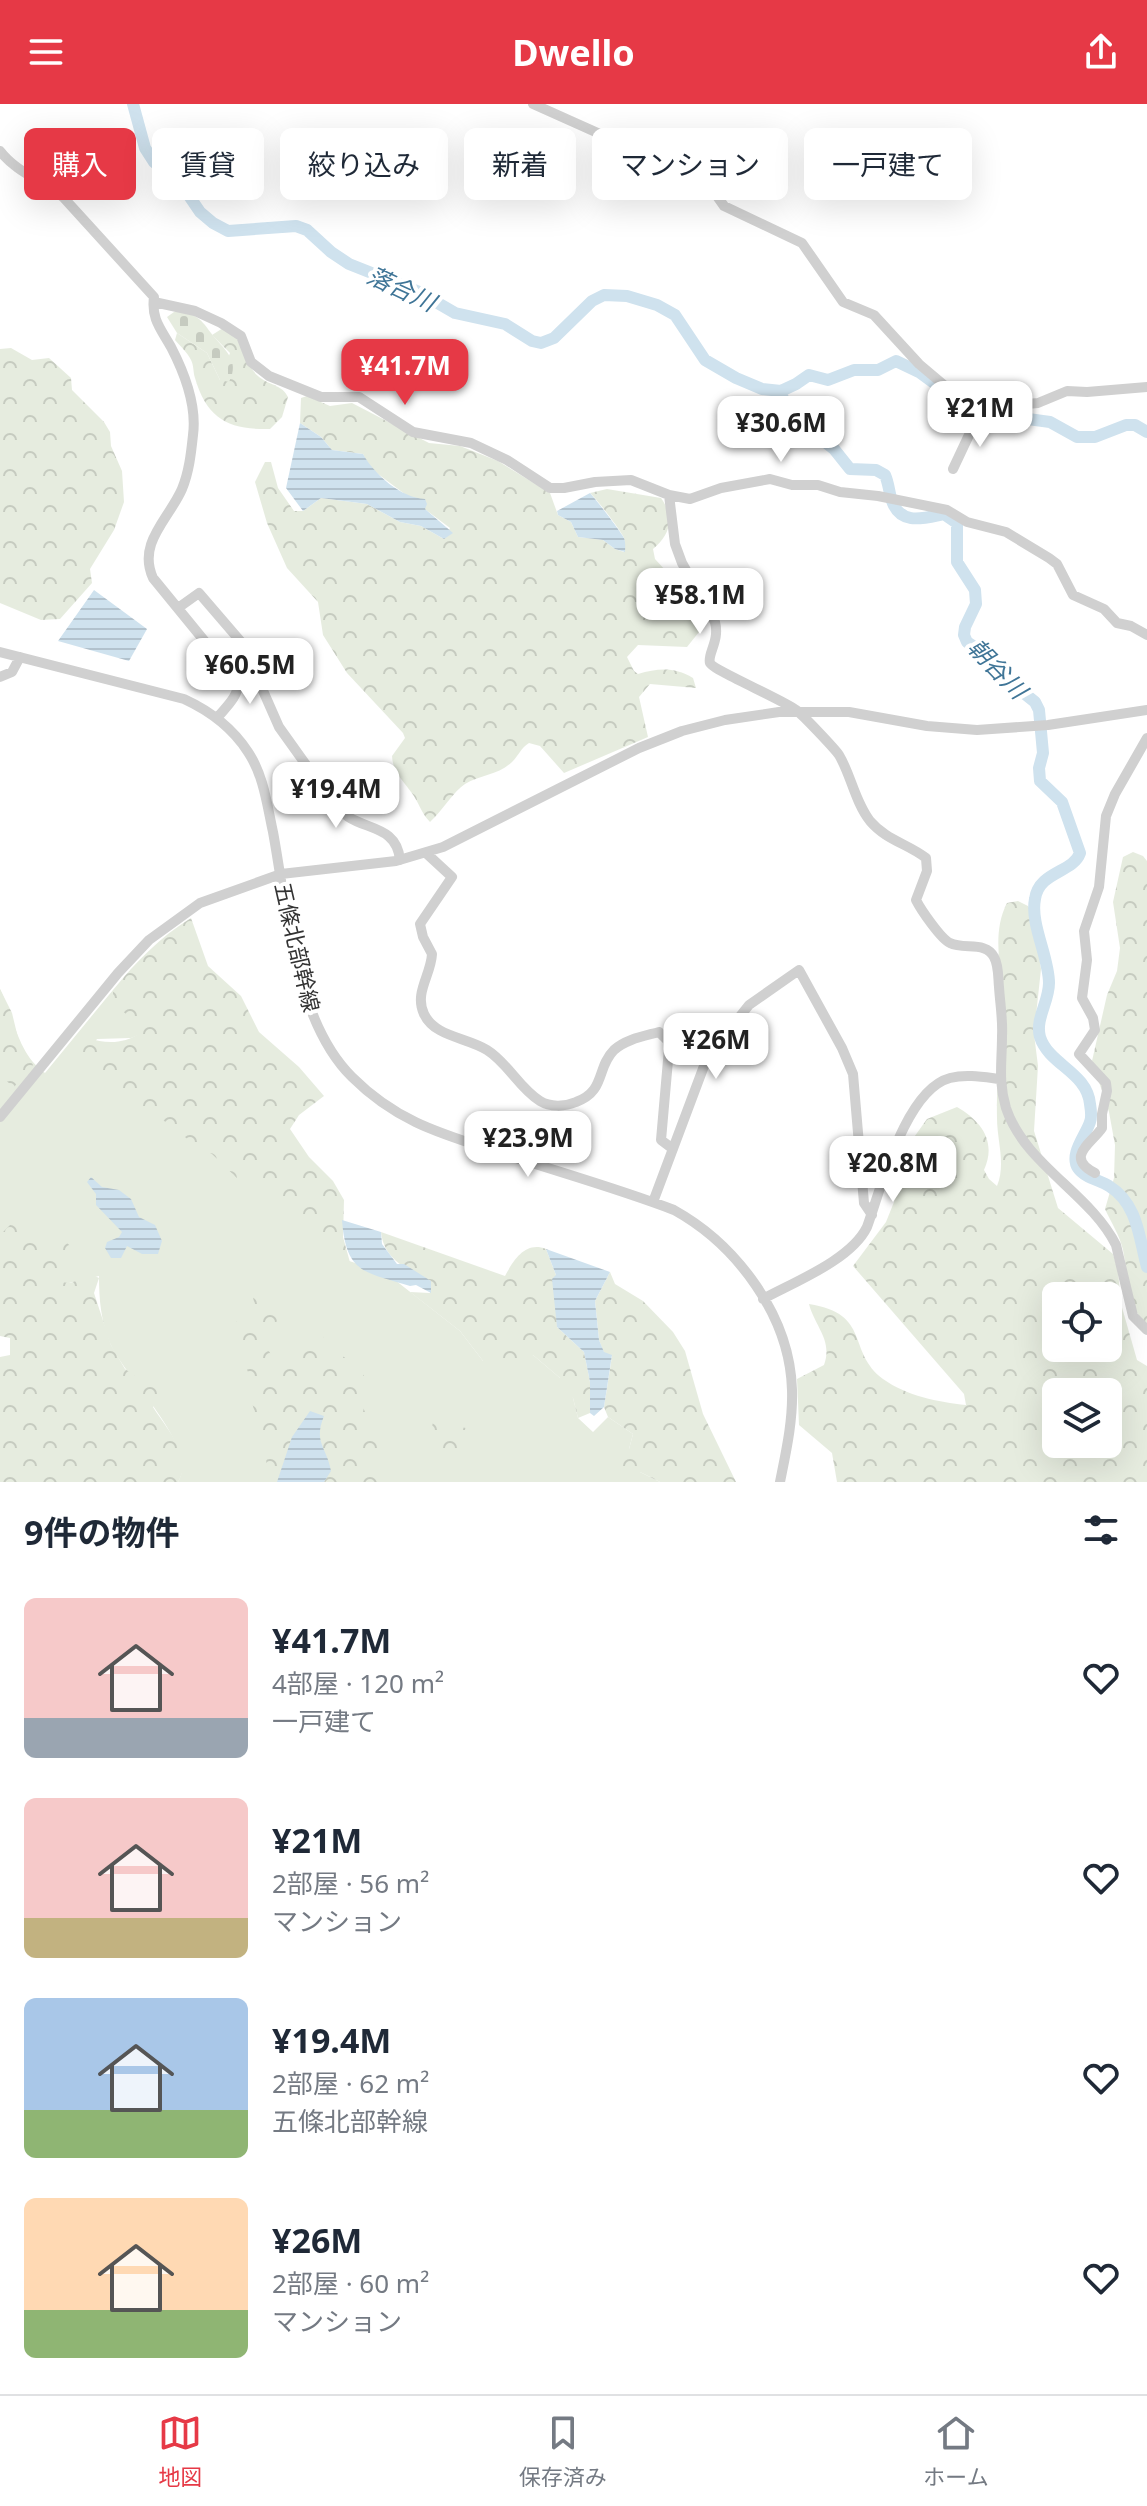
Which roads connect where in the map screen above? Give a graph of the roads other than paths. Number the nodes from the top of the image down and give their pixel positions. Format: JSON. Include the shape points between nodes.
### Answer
{"nodes":[{"id":1,"x":533,"y":104,"type":"edge"},
{"id":2,"x":0,"y":151,"type":"edge"},
{"id":3,"x":154,"y":299,"type":"junction"},
{"id":4,"x":1147,"y":387,"type":"edge"},
{"id":5,"x":991,"y":411,"type":"junction"},
{"id":6,"x":953,"y":469,"type":"dead end"},
{"id":7,"x":669,"y":495,"type":"junction"},
{"id":8,"x":178,"y":608,"type":"junction"},
{"id":9,"x":1147,"y":635,"type":"edge"},
{"id":10,"x":0,"y":652,"type":"edge"},
{"id":11,"x":20,"y":657,"type":"junction"},
{"id":12,"x":0,"y":677,"type":"edge"},
{"id":13,"x":1147,"y":710,"type":"edge"},
{"id":14,"x":798,"y":711,"type":"junction"},
{"id":15,"x":217,"y":718,"type":"junction"},
{"id":16,"x":1147,"y":738,"type":"edge"},
{"id":17,"x":338,"y":782,"type":"dead end"},
{"id":18,"x":331,"y":800,"type":"junction"},
{"id":19,"x":426,"y":853,"type":"junction"},
{"id":20,"x":400,"y":860,"type":"junction"},
{"id":21,"x":281,"y":874,"type":"junction"},
{"id":22,"x":999,"y":1079,"type":"junction"},
{"id":23,"x":0,"y":1117,"type":"edge"},
{"id":24,"x":673,"y":1149,"type":"junction"},
{"id":25,"x":1095,"y":1173,"type":"dead end"},
{"id":26,"x":653,"y":1202,"type":"junction"},
{"id":27,"x":872,"y":1215,"type":"junction"},
{"id":28,"x":763,"y":1299,"type":"junction"},
{"id":29,"x":1147,"y":1330,"type":"edge"},
{"id":30,"x":780,"y":1482,"type":"edge"}],
"edges":[{"from":1,"to":5,"type":"street","via":[[698,171],[724,206],[802,243],[843,302],[874,315],[945,387],[968,394]]},
{"from":2,"to":3,"type":"street","via":[[25,175],[63,197]]},
{"from":3,"to":7,"type":"street","via":[[195,311],[241,336],[251,362],[269,376],[321,397],[359,397],[413,432],[471,443],[550,488],[631,480]]},
{"from":3,"to":8,"type":"street","via":[[156,324],[187,385],[194,420],[186,479],[148,555],[153,578]]},
{"from":4,"to":5,"type":"street","via":[[1067,391],[1038,403]]},
{"from":5,"to":6,"type":"street","via":[[965,442]]},
{"from":7,"to":9,"type":"street","via":[[690,499],[770,479],[947,510],[1014,536],[1057,564],[1073,595]]},
{"from":7,"to":14,"type":"street","via":[[675,544],[715,622],[710,663]]},
{"from":8,"to":15,"type":"street","via":[[238,682],[234,698]]},
{"from":8,"to":18,"type":"street","via":[[199,593],[242,643],[279,727]]},
{"from":10,"to":11,"type":"street","name":"五條北部幹線"},
{"from":11,"to":12,"type":"street","via":[[12,672]]},
{"from":11,"to":15,"type":"street","name":"五條北部幹線","via":[[184,699]]},
{"from":13,"to":14,"type":"street","via":[[1048,725],[954,729],[849,712]]},
{"from":14,"to":19,"type":"street","via":[[725,720],[662,738]]},
{"from":14,"to":22,"type":"street","via":[[839,755],[867,818],[886,836],[926,858],[916,900],[942,937],[993,954],[1002,1035]]},
{"from":15,"to":21,"type":"street","name":"五條北部幹線","via":[[255,764]]},
{"from":16,"to":25,"type":"street","via":[[1106,816],[1099,887],[1084,931],[1082,998],[1095,1024],[1079,1054],[1107,1091],[1102,1128],[1082,1148],[1086,1167]]},
{"from":17,"to":18,"type":"street"},
{"from":18,"to":20,"type":"street","via":[[352,820],[382,829]]},
{"from":19,"to":20,"type":"street"},
{"from":19,"to":24,"type":"street","via":[[452,877],[420,924],[432,954],[420,997],[427,1019],[443,1032],[494,1054],[540,1101],[553,1105],[590,1095],[616,1048],[659,1032],[669,1049],[661,1140]]},
{"from":20,"to":21,"type":"street"},
{"from":21,"to":23,"type":"street","via":[[200,903],[149,940]]},
{"from":21,"to":26,"type":"street","name":"五條北部幹線","via":[[313,1018],[344,1069],[361,1085],[413,1123]]},
{"from":22,"to":27,"type":"street","via":[[949,1078],[932,1089],[900,1133]]},
{"from":22,"to":29,"type":"street","via":[[1016,1131],[1111,1234],[1133,1316]]},
{"from":24,"to":26,"type":"street"},
{"from":24,"to":27,"type":"street","via":[[714,1047],[749,1005],[799,970],[853,1074],[864,1203]]},
{"from":26,"to":28,"type":"street","name":"五條北部幹線","via":[[690,1219],[716,1240]]},
{"from":27,"to":28,"type":"street","via":[[850,1250]]},
{"from":28,"to":30,"type":"street","name":"五條北部幹線","via":[[780,1331],[792,1388]]}]}
